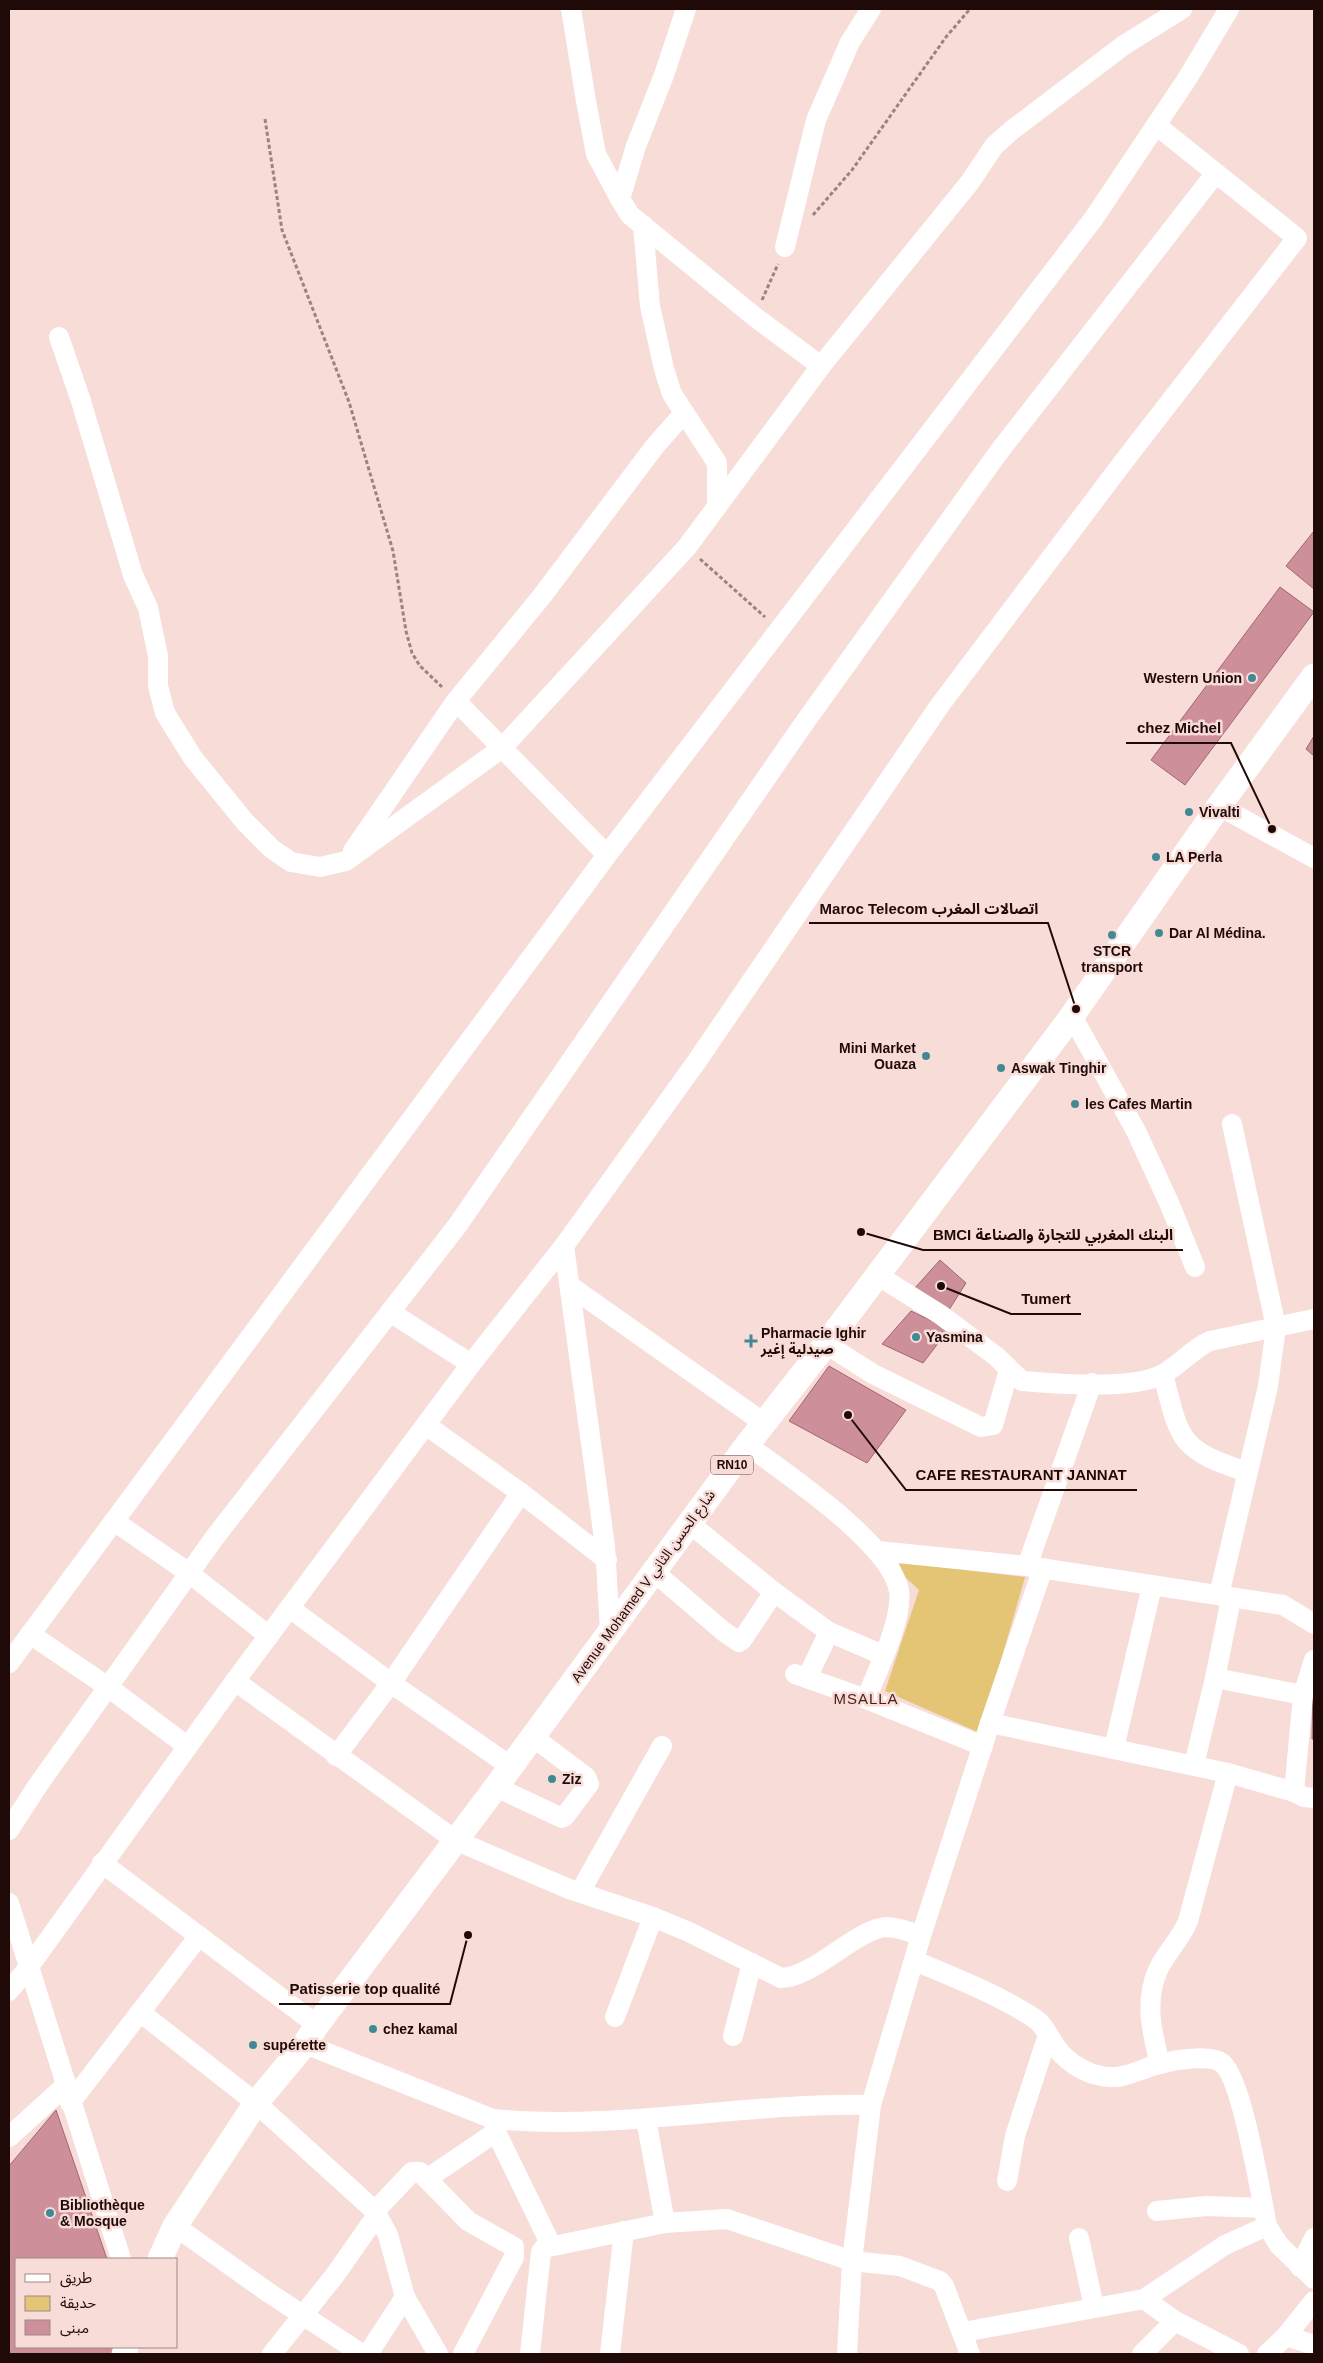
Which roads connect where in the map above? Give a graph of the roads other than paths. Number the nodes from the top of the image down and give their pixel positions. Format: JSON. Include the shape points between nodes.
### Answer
{"nodes":[{"id":1,"x":572,"y":9,"type":"edge"},
{"id":2,"x":686,"y":9,"type":"edge"},
{"id":3,"x":872,"y":9,"type":"edge"},
{"id":4,"x":1228,"y":9,"type":"edge"},
{"id":5,"x":1169,"y":12,"type":"edge"},
{"id":6,"x":1156,"y":125,"type":"junction"},
{"id":7,"x":1215,"y":174,"type":"junction"},
{"id":8,"x":620,"y":199,"type":"junction"},
{"id":9,"x":643,"y":225,"type":"junction"},
{"id":10,"x":785,"y":247,"type":"road end"},
{"id":11,"x":59,"y":337,"type":"dead end"},
{"id":12,"x":821,"y":366,"type":"junction"},
{"id":13,"x":684,"y":413,"type":"junction"},
{"id":14,"x":717,"y":505,"type":"junction"},
{"id":15,"x":1314,"y":676,"type":"edge"},
{"id":16,"x":456,"y":701,"type":"junction"},
{"id":17,"x":502,"y":748,"type":"junction"},
{"id":18,"x":1219,"y":806,"type":"junction"},
{"id":19,"x":606,"y":855,"type":"junction"},
{"id":20,"x":1314,"y":858,"type":"edge"},
{"id":21,"x":346,"y":861,"type":"junction"},
{"id":22,"x":1072,"y":1016,"type":"junction"},
{"id":23,"x":1232,"y":1124,"type":"dead end"},
{"id":24,"x":564,"y":1246,"type":"junction"},
{"id":25,"x":1195,"y":1267,"type":"dead end"},
{"id":26,"x":877,"y":1276,"type":"junction"},
{"id":27,"x":570,"y":1286,"type":"junction"},
{"id":28,"x":390,"y":1312,"type":"junction"},
{"id":29,"x":1314,"y":1319,"type":"edge"},
{"id":30,"x":1276,"y":1326,"type":"junction"},
{"id":31,"x":826,"y":1344,"type":"junction"},
{"id":32,"x":472,"y":1364,"type":"junction"},
{"id":33,"x":1010,"y":1370,"type":"junction"},
{"id":34,"x":1163,"y":1374,"type":"junction"},
{"id":35,"x":1092,"y":1383,"type":"junction"},
{"id":36,"x":764,"y":1423,"type":"junction"},
{"id":37,"x":426,"y":1425,"type":"junction"},
{"id":38,"x":747,"y":1444,"type":"junction"},
{"id":39,"x":1248,"y":1472,"type":"junction"},
{"id":40,"x":521,"y":1493,"type":"junction"},
{"id":41,"x":114,"y":1521,"type":"junction"},
{"id":42,"x":689,"y":1523,"type":"junction"},
{"id":43,"x":878,"y":1551,"type":"junction"},
{"id":44,"x":606,"y":1560,"type":"junction"},
{"id":45,"x":1035,"y":1567,"type":"junction"},
{"id":46,"x":653,"y":1571,"type":"junction"},
{"id":47,"x":189,"y":1573,"type":"junction"},
{"id":48,"x":1152,"y":1586,"type":"junction"},
{"id":49,"x":774,"y":1592,"type":"junction"},
{"id":50,"x":1225,"y":1597,"type":"junction"},
{"id":51,"x":290,"y":1608,"type":"junction"},
{"id":52,"x":1314,"y":1624,"type":"edge"},
{"id":53,"x":610,"y":1631,"type":"junction"},
{"id":54,"x":829,"y":1632,"type":"junction"},
{"id":55,"x":30,"y":1634,"type":"junction"},
{"id":56,"x":269,"y":1636,"type":"junction"},
{"id":57,"x":883,"y":1654,"type":"junction"},
{"id":58,"x":1314,"y":1660,"type":"edge"},
{"id":59,"x":9,"y":1663,"type":"edge"},
{"id":60,"x":1215,"y":1678,"type":"junction"},
{"id":61,"x":234,"y":1681,"type":"junction"},
{"id":62,"x":391,"y":1683,"type":"junction"},
{"id":63,"x":108,"y":1687,"type":"junction"},
{"id":64,"x":1303,"y":1695,"type":"junction"},
{"id":65,"x":866,"y":1699,"type":"junction"},
{"id":66,"x":990,"y":1723,"type":"junction"},
{"id":67,"x":533,"y":1737,"type":"junction"},
{"id":68,"x":187,"y":1746,"type":"junction"},
{"id":69,"x":662,"y":1746,"type":"dead end"},
{"id":70,"x":983,"y":1746,"type":"junction"},
{"id":71,"x":1114,"y":1748,"type":"junction"},
{"id":72,"x":336,"y":1756,"type":"junction"},
{"id":73,"x":1194,"y":1765,"type":"junction"},
{"id":74,"x":510,"y":1766,"type":"junction"},
{"id":75,"x":1228,"y":1773,"type":"junction"},
{"id":76,"x":496,"y":1787,"type":"junction"},
{"id":77,"x":1294,"y":1792,"type":"junction"},
{"id":78,"x":1314,"y":1798,"type":"edge"},
{"id":79,"x":9,"y":1830,"type":"edge"},
{"id":80,"x":455,"y":1840,"type":"junction"},
{"id":81,"x":102,"y":1863,"type":"junction"},
{"id":82,"x":580,"y":1892,"type":"junction"},
{"id":83,"x":9,"y":1903,"type":"edge"},
{"id":84,"x":653,"y":1917,"type":"junction"},
{"id":85,"x":199,"y":1936,"type":"junction"},
{"id":86,"x":921,"y":1936,"type":"junction"},
{"id":87,"x":915,"y":1961,"type":"junction"},
{"id":88,"x":752,"y":1964,"type":"junction"},
{"id":89,"x":28,"y":1968,"type":"junction"},
{"id":90,"x":9,"y":1991,"type":"edge"},
{"id":91,"x":140,"y":2012,"type":"junction"},
{"id":92,"x":615,"y":2017,"type":"dead end"},
{"id":93,"x":311,"y":2034,"type":"junction"},
{"id":94,"x":1048,"y":2035,"type":"junction"},
{"id":95,"x":733,"y":2036,"type":"dead end"},
{"id":96,"x":1160,"y":2064,"type":"junction"},
{"id":97,"x":68,"y":2095,"type":"junction"},
{"id":98,"x":256,"y":2103,"type":"junction"},
{"id":99,"x":871,"y":2105,"type":"junction"},
{"id":100,"x":646,"y":2119,"type":"junction"},
{"id":101,"x":495,"y":2126,"type":"junction"},
{"id":102,"x":9,"y":2137,"type":"edge"},
{"id":103,"x":428,"y":2178,"type":"junction"},
{"id":104,"x":1007,"y":2181,"type":"dead end"},
{"id":105,"x":1157,"y":2211,"type":"dead end"},
{"id":106,"x":376,"y":2213,"type":"junction"},
{"id":107,"x":1265,"y":2217,"type":"junction"},
{"id":108,"x":665,"y":2223,"type":"junction"},
{"id":109,"x":175,"y":2226,"type":"junction"},
{"id":110,"x":624,"y":2231,"type":"junction"},
{"id":111,"x":1079,"y":2238,"type":"dead end"},
{"id":112,"x":1314,"y":2238,"type":"edge"},
{"id":113,"x":551,"y":2245,"type":"junction"},
{"id":114,"x":121,"y":2258,"type":"edge"},
{"id":115,"x":160,"y":2258,"type":"edge"},
{"id":116,"x":852,"y":2261,"type":"junction"},
{"id":117,"x":1307,"y":2273,"type":"edge"},
{"id":118,"x":406,"y":2297,"type":"junction"},
{"id":119,"x":1144,"y":2299,"type":"junction"},
{"id":120,"x":1314,"y":2301,"type":"edge"},
{"id":121,"x":1094,"y":2307,"type":"junction"},
{"id":122,"x":303,"y":2314,"type":"junction"},
{"id":123,"x":1175,"y":2321,"type":"junction"},
{"id":124,"x":963,"y":2332,"type":"junction"},
{"id":125,"x":1286,"y":2336,"type":"junction"},
{"id":126,"x":1314,"y":2345,"type":"edge"},
{"id":127,"x":272,"y":2354,"type":"edge"},
{"id":128,"x":362,"y":2354,"type":"edge"},
{"id":129,"x":368,"y":2354,"type":"edge"},
{"id":130,"x":438,"y":2354,"type":"edge"},
{"id":131,"x":463,"y":2354,"type":"edge"},
{"id":132,"x":530,"y":2354,"type":"edge"},
{"id":133,"x":610,"y":2354,"type":"edge"},
{"id":134,"x":847,"y":2354,"type":"edge"},
{"id":135,"x":970,"y":2354,"type":"edge"},
{"id":136,"x":1142,"y":2354,"type":"edge"},
{"id":137,"x":1239,"y":2354,"type":"edge"},
{"id":138,"x":1267,"y":2354,"type":"edge"}],
"edges":[{"from":1,"to":8,"type":"street","via":[[596,154]]},
{"from":2,"to":8,"type":"street","via":[[630,162]]},
{"from":3,"to":10,"type":"street","via":[[850,42],[816,120]]},
{"from":4,"to":6,"type":"street"},
{"from":5,"to":12,"type":"street","via":[[994,146],[970,182]]},
{"from":6,"to":7,"type":"street"},
{"from":6,"to":19,"type":"street","via":[[1094,218]]},
{"from":7,"to":24,"type":"street","via":[[1297,238],[940,705],[697,1061]]},
{"from":7,"to":28,"type":"street","via":[[998,453],[800,729],[457,1226]]},
{"from":8,"to":9,"type":"street","via":[[624,208]]},
{"from":9,"to":12,"type":"street","via":[[755,317]]},
{"from":9,"to":13,"type":"street","via":[[653,328],[672,394]]},
{"from":11,"to":21,"type":"street","via":[[133,575],[148,608],[158,656],[158,686],[165,712],[193,758],[245,822],[272,849],[291,862],[320,867]]},
{"from":12,"to":14,"type":"street"},
{"from":13,"to":14,"type":"street","via":[[717,463]]},
{"from":13,"to":16,"type":"street"},
{"from":14,"to":17,"type":"street","via":[[687,547]]},
{"from":15,"to":18,"type":"main road","name":"Avenue Mohamed V شارع الحسن الثاني","number":"RN10"},
{"from":16,"to":17,"type":"street"},
{"from":16,"to":21,"type":"street"},
{"from":17,"to":19,"type":"street"},
{"from":17,"to":21,"type":"street"},
{"from":18,"to":20,"type":"street"},
{"from":18,"to":22,"type":"main road","name":"Avenue Mohamed V شارع الحسن الثاني","number":"RN10"},
{"from":19,"to":41,"type":"street"},
{"from":22,"to":25,"type":"street","via":[[1136,1132]]},
{"from":22,"to":26,"type":"main road","name":"Avenue Mohamed V شارع الحسن الثاني","number":"RN10"},
{"from":23,"to":30,"type":"street"},
{"from":24,"to":27,"type":"street"},
{"from":24,"to":32,"type":"street"},
{"from":26,"to":31,"type":"main road","name":"Avenue Mohamed V شارع الحسن الثاني","number":"RN10"},
{"from":26,"to":33,"type":"street","via":[[941,1315]]},
{"from":27,"to":36,"type":"street"},
{"from":27,"to":44,"type":"street"},
{"from":28,"to":32,"type":"street"},
{"from":28,"to":47,"type":"street"},
{"from":29,"to":30,"type":"street"},
{"from":30,"to":34,"type":"street","via":[[1200,1345]]},
{"from":30,"to":39,"type":"street","via":[[1268,1386]]},
{"from":31,"to":33,"type":"street","via":[[873,1374],[982,1427],[993,1425]]},
{"from":31,"to":36,"type":"main road","name":"Avenue Mohamed V شارع الحسن الثاني","number":"RN10"},
{"from":32,"to":37,"type":"street"},
{"from":33,"to":35,"type":"street","via":[[1022,1381]]},
{"from":34,"to":35,"type":"street","via":[[1148,1381]]},
{"from":34,"to":39,"type":"street","via":[[1176,1424],[1187,1444],[1211,1460]]},
{"from":35,"to":45,"type":"street"},
{"from":36,"to":38,"type":"main road","name":"Avenue Mohamed V شارع الحسن الثاني","number":"RN10"},
{"from":37,"to":40,"type":"street"},
{"from":37,"to":51,"type":"street"},
{"from":38,"to":42,"type":"main road","name":"Avenue Mohamed V شارع الحسن الثاني","number":"RN10"},
{"from":38,"to":43,"type":"street","via":[[823,1501]]},
{"from":39,"to":50,"type":"street"},
{"from":40,"to":44,"type":"street"},
{"from":40,"to":62,"type":"street"},
{"from":41,"to":47,"type":"street"},
{"from":41,"to":55,"type":"street"},
{"from":42,"to":46,"type":"main road","name":"Avenue Mohamed V شارع الحسن الثاني","number":"RN10"},
{"from":42,"to":49,"type":"street"},
{"from":43,"to":45,"type":"street"},
{"from":43,"to":57,"type":"street","via":[[899,1590],[898,1618]]},
{"from":44,"to":53,"type":"street"},
{"from":45,"to":48,"type":"street"},
{"from":45,"to":66,"type":"street"},
{"from":46,"to":49,"type":"street","via":[[738,1642]]},
{"from":46,"to":53,"type":"main road","name":"Avenue Mohamed V شارع الحسن الثاني","number":"RN10"},
{"from":47,"to":56,"type":"street"},
{"from":47,"to":63,"type":"street"},
{"from":48,"to":50,"type":"street"},
{"from":48,"to":71,"type":"street"},
{"from":49,"to":54,"type":"street"},
{"from":50,"to":52,"type":"street","via":[[1282,1605]]},
{"from":50,"to":60,"type":"street"},
{"from":51,"to":56,"type":"street"},
{"from":51,"to":62,"type":"street"},
{"from":53,"to":67,"type":"main road","name":"Avenue Mohamed V شارع الحسن الثاني","number":"RN10"},
{"from":54,"to":57,"type":"street"},
{"from":54,"to":65,"type":"street","via":[[801,1676]]},
{"from":55,"to":59,"type":"street"},
{"from":55,"to":63,"type":"street"},
{"from":56,"to":61,"type":"street"},
{"from":57,"to":65,"type":"street"},
{"from":58,"to":64,"type":"street"},
{"from":60,"to":64,"type":"street"},
{"from":60,"to":73,"type":"street"},
{"from":61,"to":68,"type":"street"},
{"from":61,"to":72,"type":"street"},
{"from":62,"to":72,"type":"street"},
{"from":62,"to":74,"type":"street"},
{"from":63,"to":68,"type":"street"},
{"from":63,"to":79,"type":"street"},
{"from":64,"to":77,"type":"street"},
{"from":65,"to":70,"type":"street"},
{"from":66,"to":70,"type":"street"},
{"from":66,"to":71,"type":"street"},
{"from":67,"to":74,"type":"main road","name":"Avenue Mohamed V شارع الحسن الثاني","number":"RN10"},
{"from":67,"to":76,"type":"street","via":[[586,1777],[589,1784],[566,1816],[562,1818]]},
{"from":68,"to":81,"type":"street"},
{"from":69,"to":82,"type":"street"},
{"from":70,"to":86,"type":"street"},
{"from":71,"to":73,"type":"street"},
{"from":72,"to":80,"type":"street"},
{"from":73,"to":75,"type":"street"},
{"from":74,"to":76,"type":"main road","name":"Avenue Mohamed V شارع الحسن الثاني","number":"RN10"},
{"from":75,"to":77,"type":"street"},
{"from":75,"to":96,"type":"street","via":[[1188,1921],[1158,1970],[1153,1986],[1149,2012]]},
{"from":76,"to":80,"type":"main road","name":"Avenue Mohamed V شارع الحسن الثاني","number":"RN10"},
{"from":77,"to":78,"type":"street"},
{"from":80,"to":82,"type":"street"},
{"from":80,"to":93,"type":"main road","name":"Avenue Mohamed V شارع الحسن الثاني","number":"RN10"},
{"from":81,"to":85,"type":"street"},
{"from":81,"to":89,"type":"street"},
{"from":82,"to":84,"type":"street"},
{"from":83,"to":89,"type":"street"},
{"from":84,"to":88,"type":"street"},
{"from":84,"to":92,"type":"street"},
{"from":85,"to":91,"type":"street"},
{"from":85,"to":93,"type":"street"},
{"from":86,"to":87,"type":"street"},
{"from":86,"to":88,"type":"street","via":[[895,1928],[877,1929],[788,1978]]},
{"from":87,"to":94,"type":"street","via":[[975,1986],[1036,2020]]},
{"from":87,"to":99,"type":"street"},
{"from":88,"to":95,"type":"street"},
{"from":89,"to":90,"type":"street"},
{"from":89,"to":97,"type":"street"},
{"from":91,"to":97,"type":"street"},
{"from":91,"to":98,"type":"street"},
{"from":93,"to":98,"type":"main road","name":"Avenue Mohamed V شارع الحسن الثاني","number":"RN10"},
{"from":93,"to":101,"type":"street"},
{"from":94,"to":96,"type":"street","via":[[1071,2062],[1097,2075],[1121,2079]]},
{"from":94,"to":104,"type":"street","via":[[1015,2136]]},
{"from":96,"to":107,"type":"street","via":[[1209,2057],[1230,2071],[1243,2113]]},
{"from":97,"to":102,"type":"street"},
{"from":97,"to":114,"type":"street"},
{"from":98,"to":106,"type":"street"},
{"from":98,"to":109,"type":"main road","name":"Avenue Mohamed V شارع الحسن الثاني","number":"RN10"},
{"from":99,"to":100,"type":"street","via":[[821,2104]]},
{"from":99,"to":116,"type":"street"},
{"from":100,"to":101,"type":"street","via":[[524,2122]]},
{"from":100,"to":108,"type":"street"},
{"from":101,"to":103,"type":"street"},
{"from":101,"to":113,"type":"street"},
{"from":103,"to":106,"type":"street","via":[[420,2172],[412,2172]]},
{"from":103,"to":131,"type":"street","via":[[468,2221],[514,2247],[514,2256]]},
{"from":105,"to":107,"type":"street","via":[[1206,2206]]},
{"from":106,"to":118,"type":"street","via":[[388,2235]]},
{"from":106,"to":122,"type":"street"},
{"from":107,"to":117,"type":"street","via":[[1275,2240]]},
{"from":107,"to":119,"type":"street"},
{"from":108,"to":110,"type":"street"},
{"from":108,"to":116,"type":"street","via":[[727,2219]]},
{"from":109,"to":115,"type":"main road","name":"Avenue Mohamed V شارع الحسن الثاني","number":"RN10"},
{"from":109,"to":122,"type":"street"},
{"from":110,"to":113,"type":"street"},
{"from":110,"to":133,"type":"street"},
{"from":111,"to":121,"type":"street"},
{"from":112,"to":117,"type":"street"},
{"from":113,"to":132,"type":"street","via":[[541,2252]]},
{"from":116,"to":124,"type":"street","via":[[900,2266],[940,2281]]},
{"from":116,"to":134,"type":"street"},
{"from":118,"to":129,"type":"street"},
{"from":118,"to":130,"type":"street"},
{"from":119,"to":121,"type":"street"},
{"from":119,"to":123,"type":"street"},
{"from":120,"to":125,"type":"street"},
{"from":121,"to":124,"type":"street"},
{"from":122,"to":127,"type":"street"},
{"from":122,"to":128,"type":"street"},
{"from":123,"to":136,"type":"street"},
{"from":123,"to":137,"type":"street"},
{"from":124,"to":135,"type":"street"},
{"from":125,"to":126,"type":"street"},
{"from":125,"to":138,"type":"street"}]}
